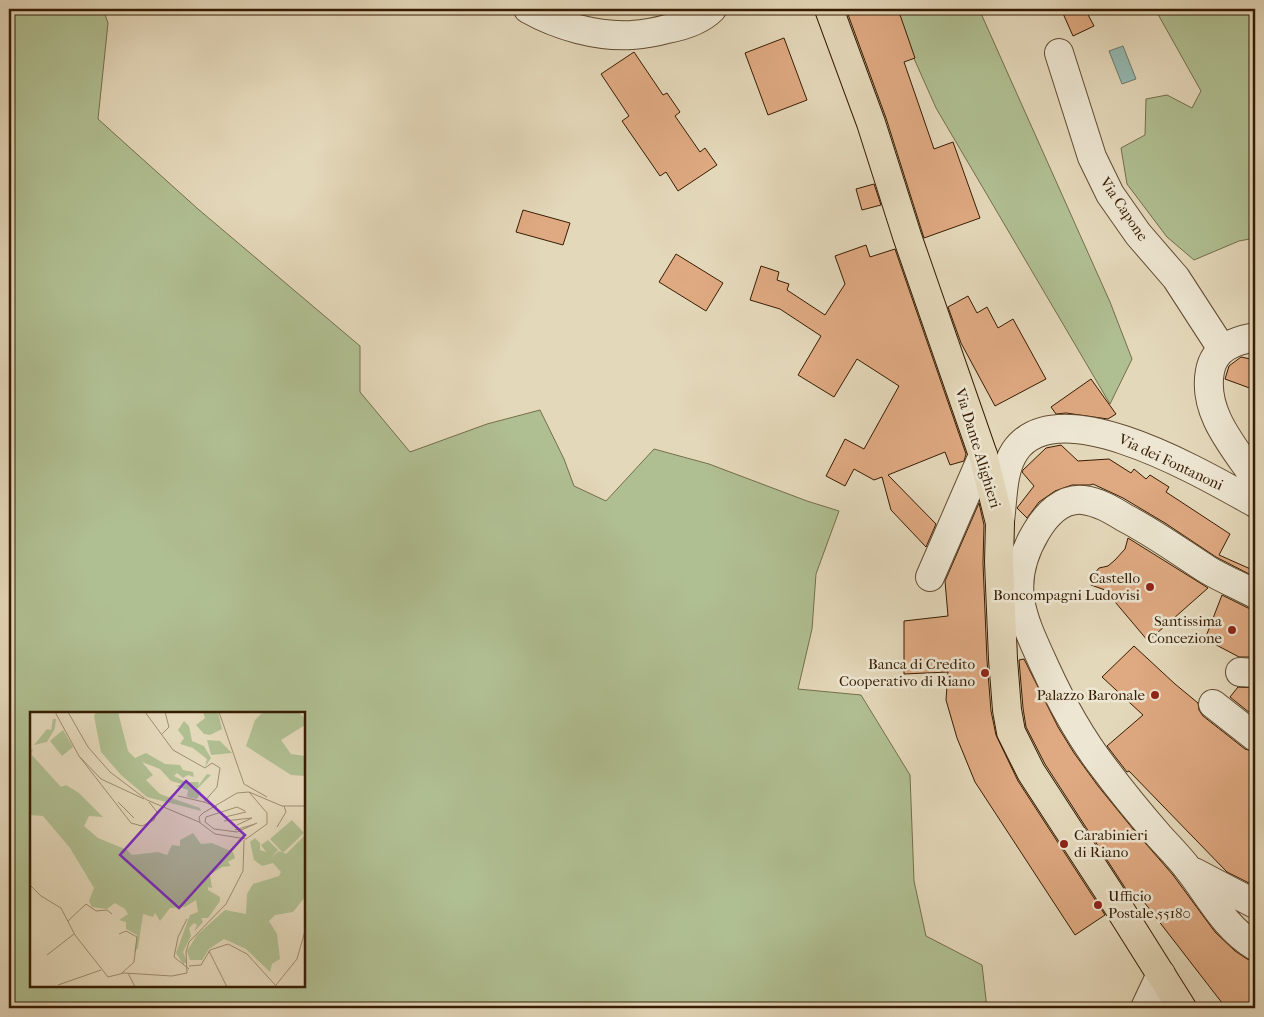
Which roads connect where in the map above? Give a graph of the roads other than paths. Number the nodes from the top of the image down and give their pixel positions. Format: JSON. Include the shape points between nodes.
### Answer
{"nodes":[{"id":1,"x":528,"y":9,"type":"edge"},
{"id":2,"x":712,"y":9,"type":"edge"},
{"id":3,"x":829,"y":9,"type":"edge"},
{"id":4,"x":1058,"y":53,"type":"dead end"},
{"id":5,"x":1255,"y":337,"type":"edge"},
{"id":6,"x":1222,"y":349,"type":"junction"},
{"id":7,"x":984,"y":456,"type":"junction"},
{"id":8,"x":1255,"y":478,"type":"edge"},
{"id":9,"x":1255,"y":503,"type":"edge"},
{"id":10,"x":1000,"y":523,"type":"junction"},
{"id":11,"x":930,"y":577,"type":"dead end"},
{"id":12,"x":1255,"y":594,"type":"edge"},
{"id":13,"x":1014,"y":602,"type":"junction"},
{"id":14,"x":1213,"y":704,"type":"dead end"},
{"id":15,"x":1255,"y":737,"type":"edge"},
{"id":16,"x":1188,"y":869,"type":"junction"},
{"id":17,"x":1255,"y":904,"type":"edge"},
{"id":18,"x":1255,"y":946,"type":"edge"},
{"id":19,"x":1161,"y":974,"type":"junction"},
{"id":20,"x":1145,"y":1008,"type":"edge"},
{"id":21,"x":1182,"y":1008,"type":"edge"}],
"edges":[{"from":1,"to":2,"type":"street","via":[[572,27],[627,35],[685,25]]},
{"from":3,"to":7,"type":"main road","name":"Via Dante Alighieri"},
{"from":4,"to":6,"type":"street","name":"Via Capone","via":[[1092,157],[1110,194],[1138,234],[1176,278]]},
{"from":5,"to":6,"type":"street"},
{"from":6,"to":8,"type":"street","via":[[1211,366],[1208,381],[1210,402],[1226,436]]},
{"from":7,"to":10,"type":"main road","name":"Via Dante Alighieri"},
{"from":7,"to":11,"type":"street"},
{"from":9,"to":10,"type":"street","name":"Via dei Fontanoni","via":[[1140,445],[1118,437],[1059,428],[1025,439],[1012,455],[1007,467]]},
{"from":10,"to":13,"type":"main road","name":"Via Dante Alighieri","via":[[999,562]]},
{"from":12,"to":13,"type":"street","via":[[1210,571],[1148,530],[1104,506],[1080,500],[1057,507],[1039,528],[1021,567]]},
{"from":13,"to":16,"type":"street","via":[[1052,682],[1084,739],[1130,801]]},
{"from":13,"to":19,"type":"main road","name":"Via Dante Alighieri","via":[[1003,659],[1007,710],[1014,740],[1031,772]]},
{"from":14,"to":15,"type":"street"},
{"from":16,"to":17,"type":"street"},
{"from":16,"to":18,"type":"street","via":[[1227,923]]},
{"from":19,"to":20,"type":"street"},
{"from":19,"to":21,"type":"main road","name":"Via Dante Alighieri"}]}
